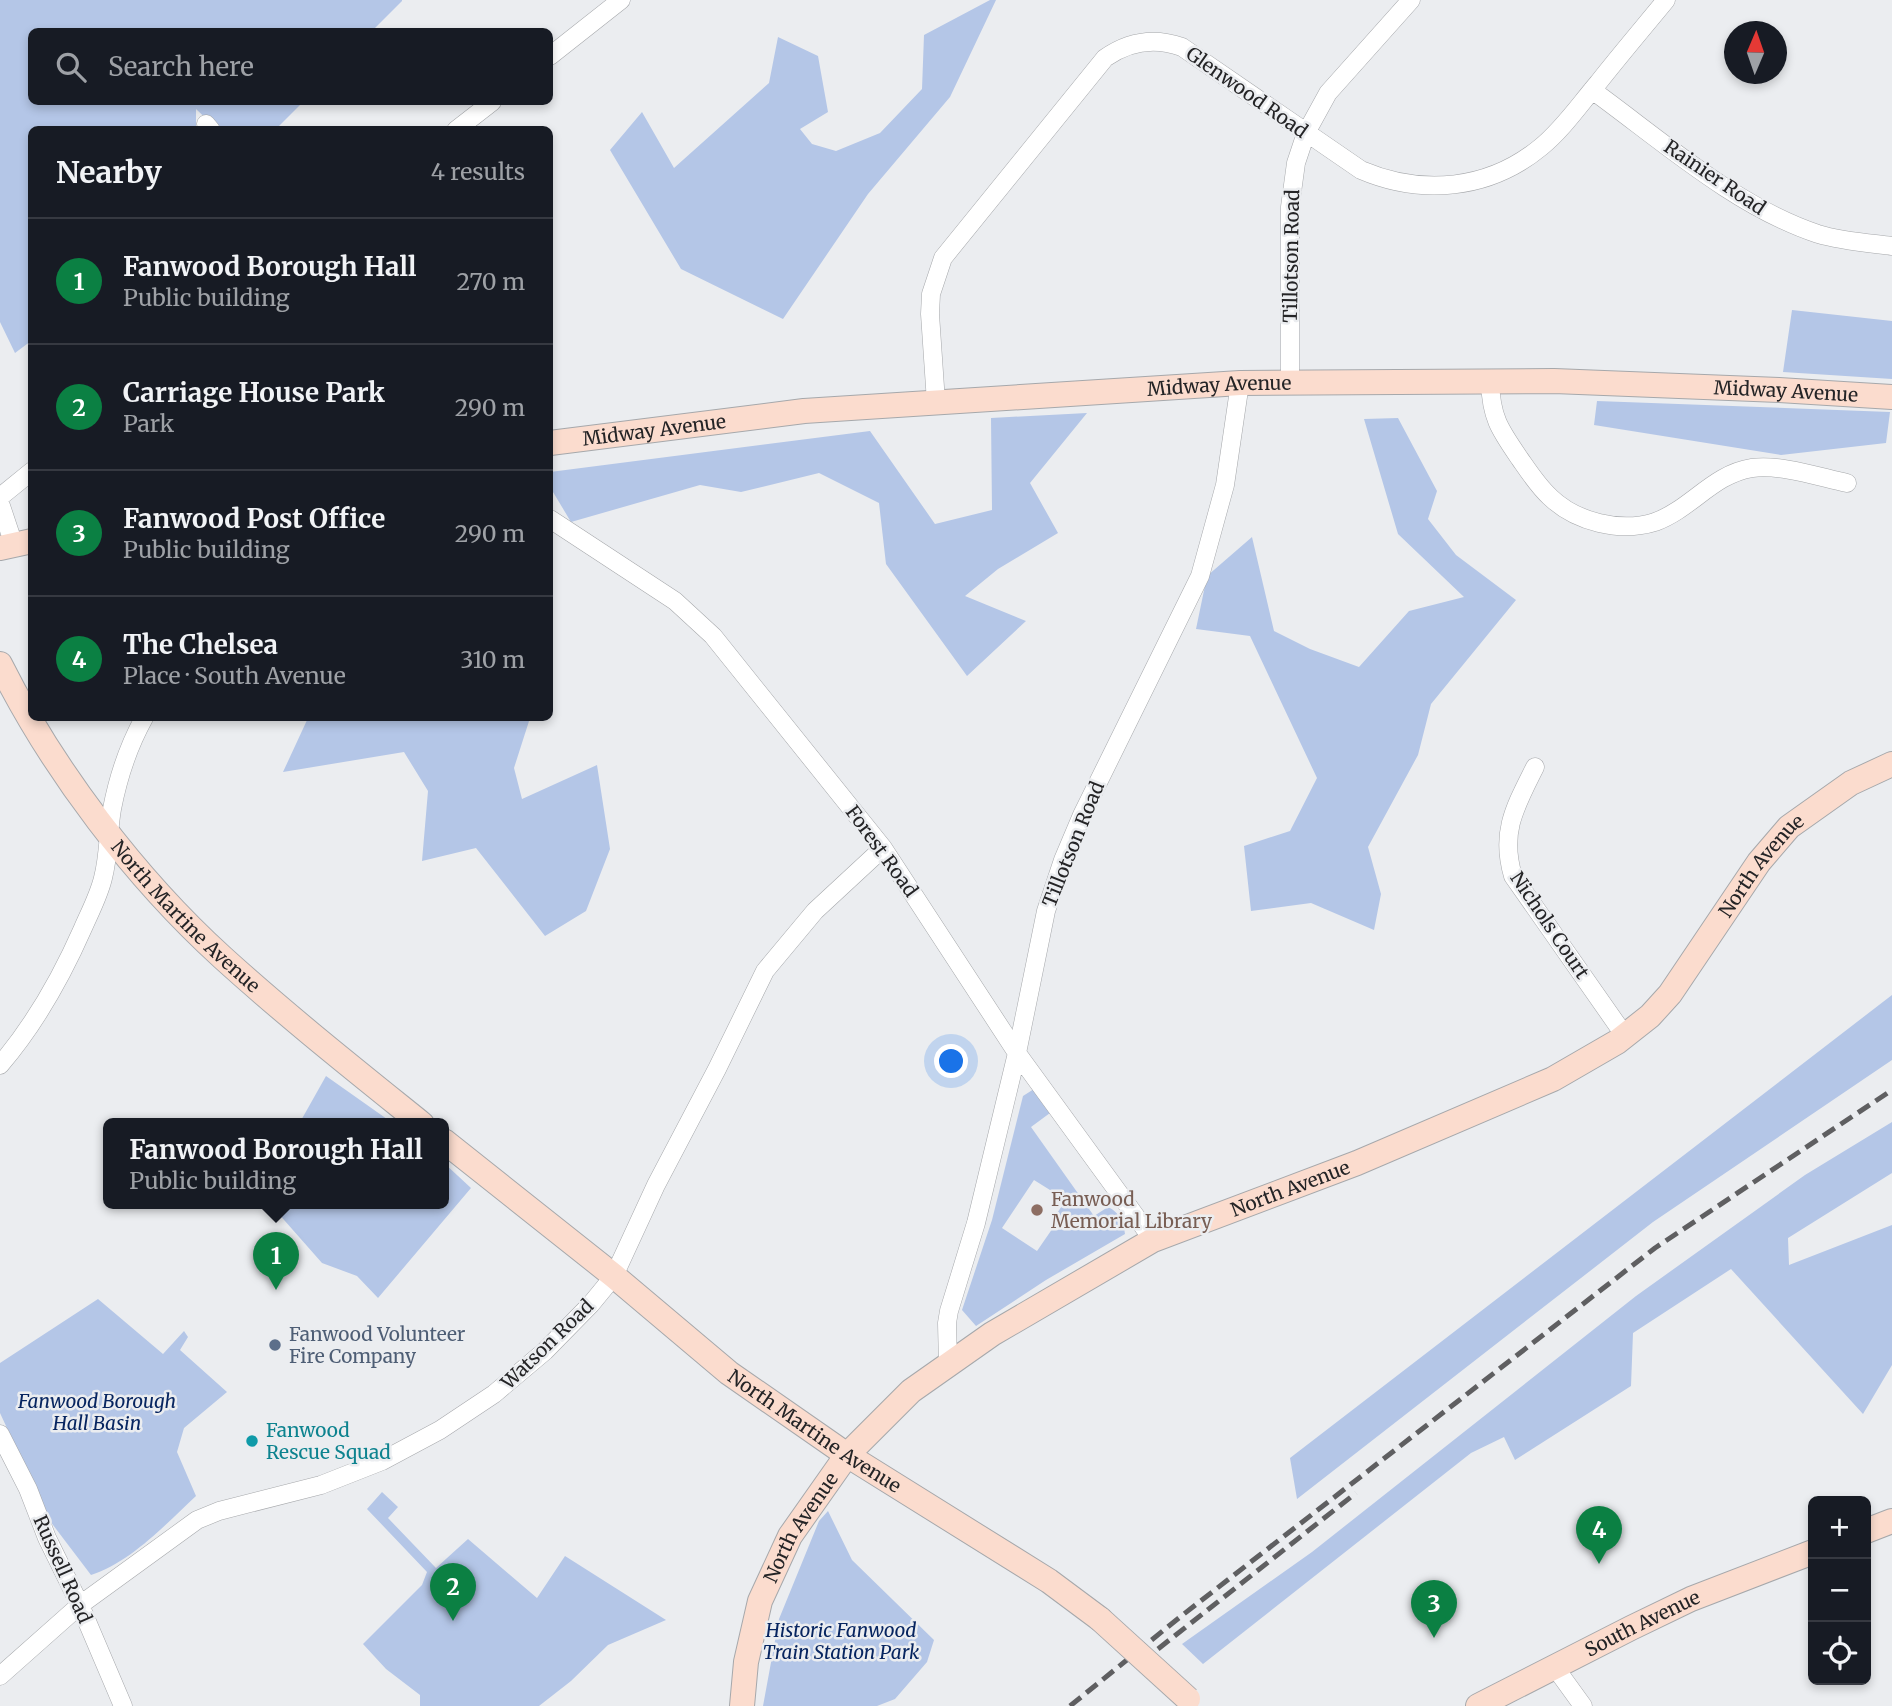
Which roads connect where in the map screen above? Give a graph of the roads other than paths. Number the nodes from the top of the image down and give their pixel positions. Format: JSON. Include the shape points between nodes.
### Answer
{"nodes":[{"id":1,"x":621,"y":0,"type":"edge"},
{"id":2,"x":1411,"y":0,"type":"edge"},
{"id":3,"x":1666,"y":0,"type":"edge"},
{"id":4,"x":553,"y":54,"type":"edge"},
{"id":5,"x":1592,"y":90,"type":"junction"},
{"id":6,"x":488,"y":105,"type":"edge"},
{"id":7,"x":461,"y":126,"type":"edge"},
{"id":8,"x":1306,"y":133,"type":"junction"},
{"id":9,"x":1892,"y":246,"type":"edge"},
{"id":10,"x":1490,"y":381,"type":"junction"},
{"id":11,"x":1240,"y":383,"type":"junction"},
{"id":12,"x":1290,"y":383,"type":"junction"},
{"id":13,"x":1892,"y":397,"type":"edge"},
{"id":14,"x":936,"y":402,"type":"junction"},
{"id":15,"x":553,"y":443,"type":"edge"},
{"id":16,"x":28,"y":474,"type":"edge"},
{"id":17,"x":1847,"y":483,"type":"dead end"},
{"id":18,"x":0,"y":497,"type":"edge"},
{"id":19,"x":0,"y":503,"type":"edge"},
{"id":20,"x":553,"y":521,"type":"edge"},
{"id":21,"x":15,"y":544,"type":"edge"},
{"id":22,"x":0,"y":664,"type":"edge"},
{"id":23,"x":28,"y":715,"type":"edge"},
{"id":24,"x":31,"y":721,"type":"edge"},
{"id":25,"x":143,"y":721,"type":"edge"},
{"id":26,"x":1892,"y":764,"type":"edge"},
{"id":27,"x":1535,"y":767,"type":"dead end"},
{"id":28,"x":109,"y":832,"type":"junction"},
{"id":29,"x":883,"y":848,"type":"junction"},
{"id":30,"x":1625,"y":1036,"type":"junction"},
{"id":31,"x":1017,"y":1053,"type":"junction"},
{"id":32,"x":0,"y":1065,"type":"edge"},
{"id":33,"x":414,"y":1118,"type":"edge"},
{"id":34,"x":449,"y":1145,"type":"edge"},
{"id":35,"x":1153,"y":1240,"type":"junction"},
{"id":36,"x":614,"y":1276,"type":"junction"},
{"id":37,"x":948,"y":1363,"type":"junction"},
{"id":38,"x":0,"y":1434,"type":"edge"},
{"id":39,"x":847,"y":1455,"type":"junction"},
{"id":40,"x":1892,"y":1521,"type":"edge"},
{"id":41,"x":1871,"y":1529,"type":"edge"},
{"id":42,"x":1808,"y":1554,"type":"edge"},
{"id":43,"x":80,"y":1605,"type":"junction"},
{"id":44,"x":1554,"y":1666,"type":"junction"},
{"id":45,"x":2,"y":1673,"type":"edge"},
{"id":46,"x":1191,"y":1703,"type":"edge"},
{"id":47,"x":123,"y":1706,"type":"edge"},
{"id":48,"x":742,"y":1706,"type":"edge"},
{"id":49,"x":1478,"y":1706,"type":"edge"},
{"id":50,"x":1583,"y":1706,"type":"edge"}],
"edges":[{"from":1,"to":4,"type":"street"},
{"from":2,"to":8,"type":"street","name":"Tillotson Road","via":[[1328,93]]},
{"from":3,"to":5,"type":"street","name":"Glenwood Road"},
{"from":5,"to":8,"type":"street","name":"Glenwood Road","via":[[1556,133],[1529,156],[1498,173],[1464,183],[1411,185],[1377,177]]},
{"from":5,"to":9,"type":"street","name":"Rainier Road","via":[[1744,201],[1819,234]]},
{"from":6,"to":7,"type":"street"},
{"from":8,"to":12,"type":"street","name":"Tillotson Road","via":[[1290,207]]},
{"from":8,"to":14,"type":"street","name":"Glenwood Road","via":[[1182,47],[1168,42],[1135,43],[1105,58],[943,258],[930,294]]},
{"from":10,"to":12,"type":"main road","name":"Midway Avenue"},
{"from":10,"to":13,"type":"main road","name":"Midway Avenue","via":[[1657,384]]},
{"from":10,"to":17,"type":"street","via":[[1499,428],[1535,480],[1571,512],[1594,521],[1612,526],[1654,522],[1677,512],[1714,482],[1753,468]]},
{"from":11,"to":12,"type":"main road","name":"Midway Avenue"},
{"from":11,"to":14,"type":"main road","name":"Midway Avenue"},
{"from":11,"to":31,"type":"street","name":"Tillotson Road","via":[[1225,485],[1200,576],[1063,860],[1046,911]]},
{"from":14,"to":15,"type":"main road","name":"Midway Avenue","via":[[731,419]]},
{"from":16,"to":18,"type":"street"},
{"from":19,"to":21,"type":"street"},
{"from":20,"to":29,"type":"street","name":"Forest Road","via":[[675,601],[712,636]]},
{"from":22,"to":23,"type":"main road","name":"North Martine Avenue"},
{"from":24,"to":28,"type":"main road","name":"North Martine Avenue"},
{"from":25,"to":28,"type":"street","via":[[128,754]]},
{"from":26,"to":30,"type":"main road","name":"North Avenue","via":[[1851,782],[1788,827],[1670,994]]},
{"from":27,"to":30,"type":"street","name":"Nichols Court","via":[[1509,825],[1508,859],[1513,876]]},
{"from":28,"to":32,"type":"street","via":[[102,883],[68,963],[37,1017]]},
{"from":28,"to":33,"type":"main road","name":"North Martine Avenue","via":[[141,873],[221,957]]},
{"from":29,"to":31,"type":"street","name":"Forest Road"},
{"from":29,"to":36,"type":"street","name":"Watson Road","via":[[815,911],[765,971]]},
{"from":30,"to":35,"type":"main road","name":"North Avenue","via":[[1553,1079],[1357,1163]]},
{"from":31,"to":35,"type":"street","name":"Forest Road"},
{"from":31,"to":37,"type":"street","name":"Tillotson Road","via":[[976,1223],[949,1311]]},
{"from":34,"to":36,"type":"main road","name":"North Martine Avenue"},
{"from":35,"to":37,"type":"main road","name":"North Avenue"},
{"from":36,"to":39,"type":"main road","name":"North Martine Avenue","via":[[729,1373]]},
{"from":36,"to":43,"type":"street","name":"Watson Road","via":[[545,1352],[495,1394],[440,1430],[382,1461],[321,1485],[197,1520]]},
{"from":37,"to":39,"type":"main road","name":"North Avenue","via":[[911,1391]]},
{"from":38,"to":43,"type":"street","name":"Russell Road"},
{"from":39,"to":46,"type":"main road","name":"North Martine Avenue","bridge":true,"via":[[1049,1581],[1100,1619]]},
{"from":39,"to":48,"type":"main road","name":"North Avenue","via":[[774,1567],[753,1629]]},
{"from":40,"to":41,"type":"main road"},
{"from":42,"to":44,"type":"main road","name":"South Avenue","via":[[1691,1599]]},
{"from":43,"to":45,"type":"street","name":"Watson Road"},
{"from":43,"to":47,"type":"street","name":"Russell Road"},
{"from":44,"to":49,"type":"main road","name":"South Avenue"},
{"from":44,"to":50,"type":"street"}]}
